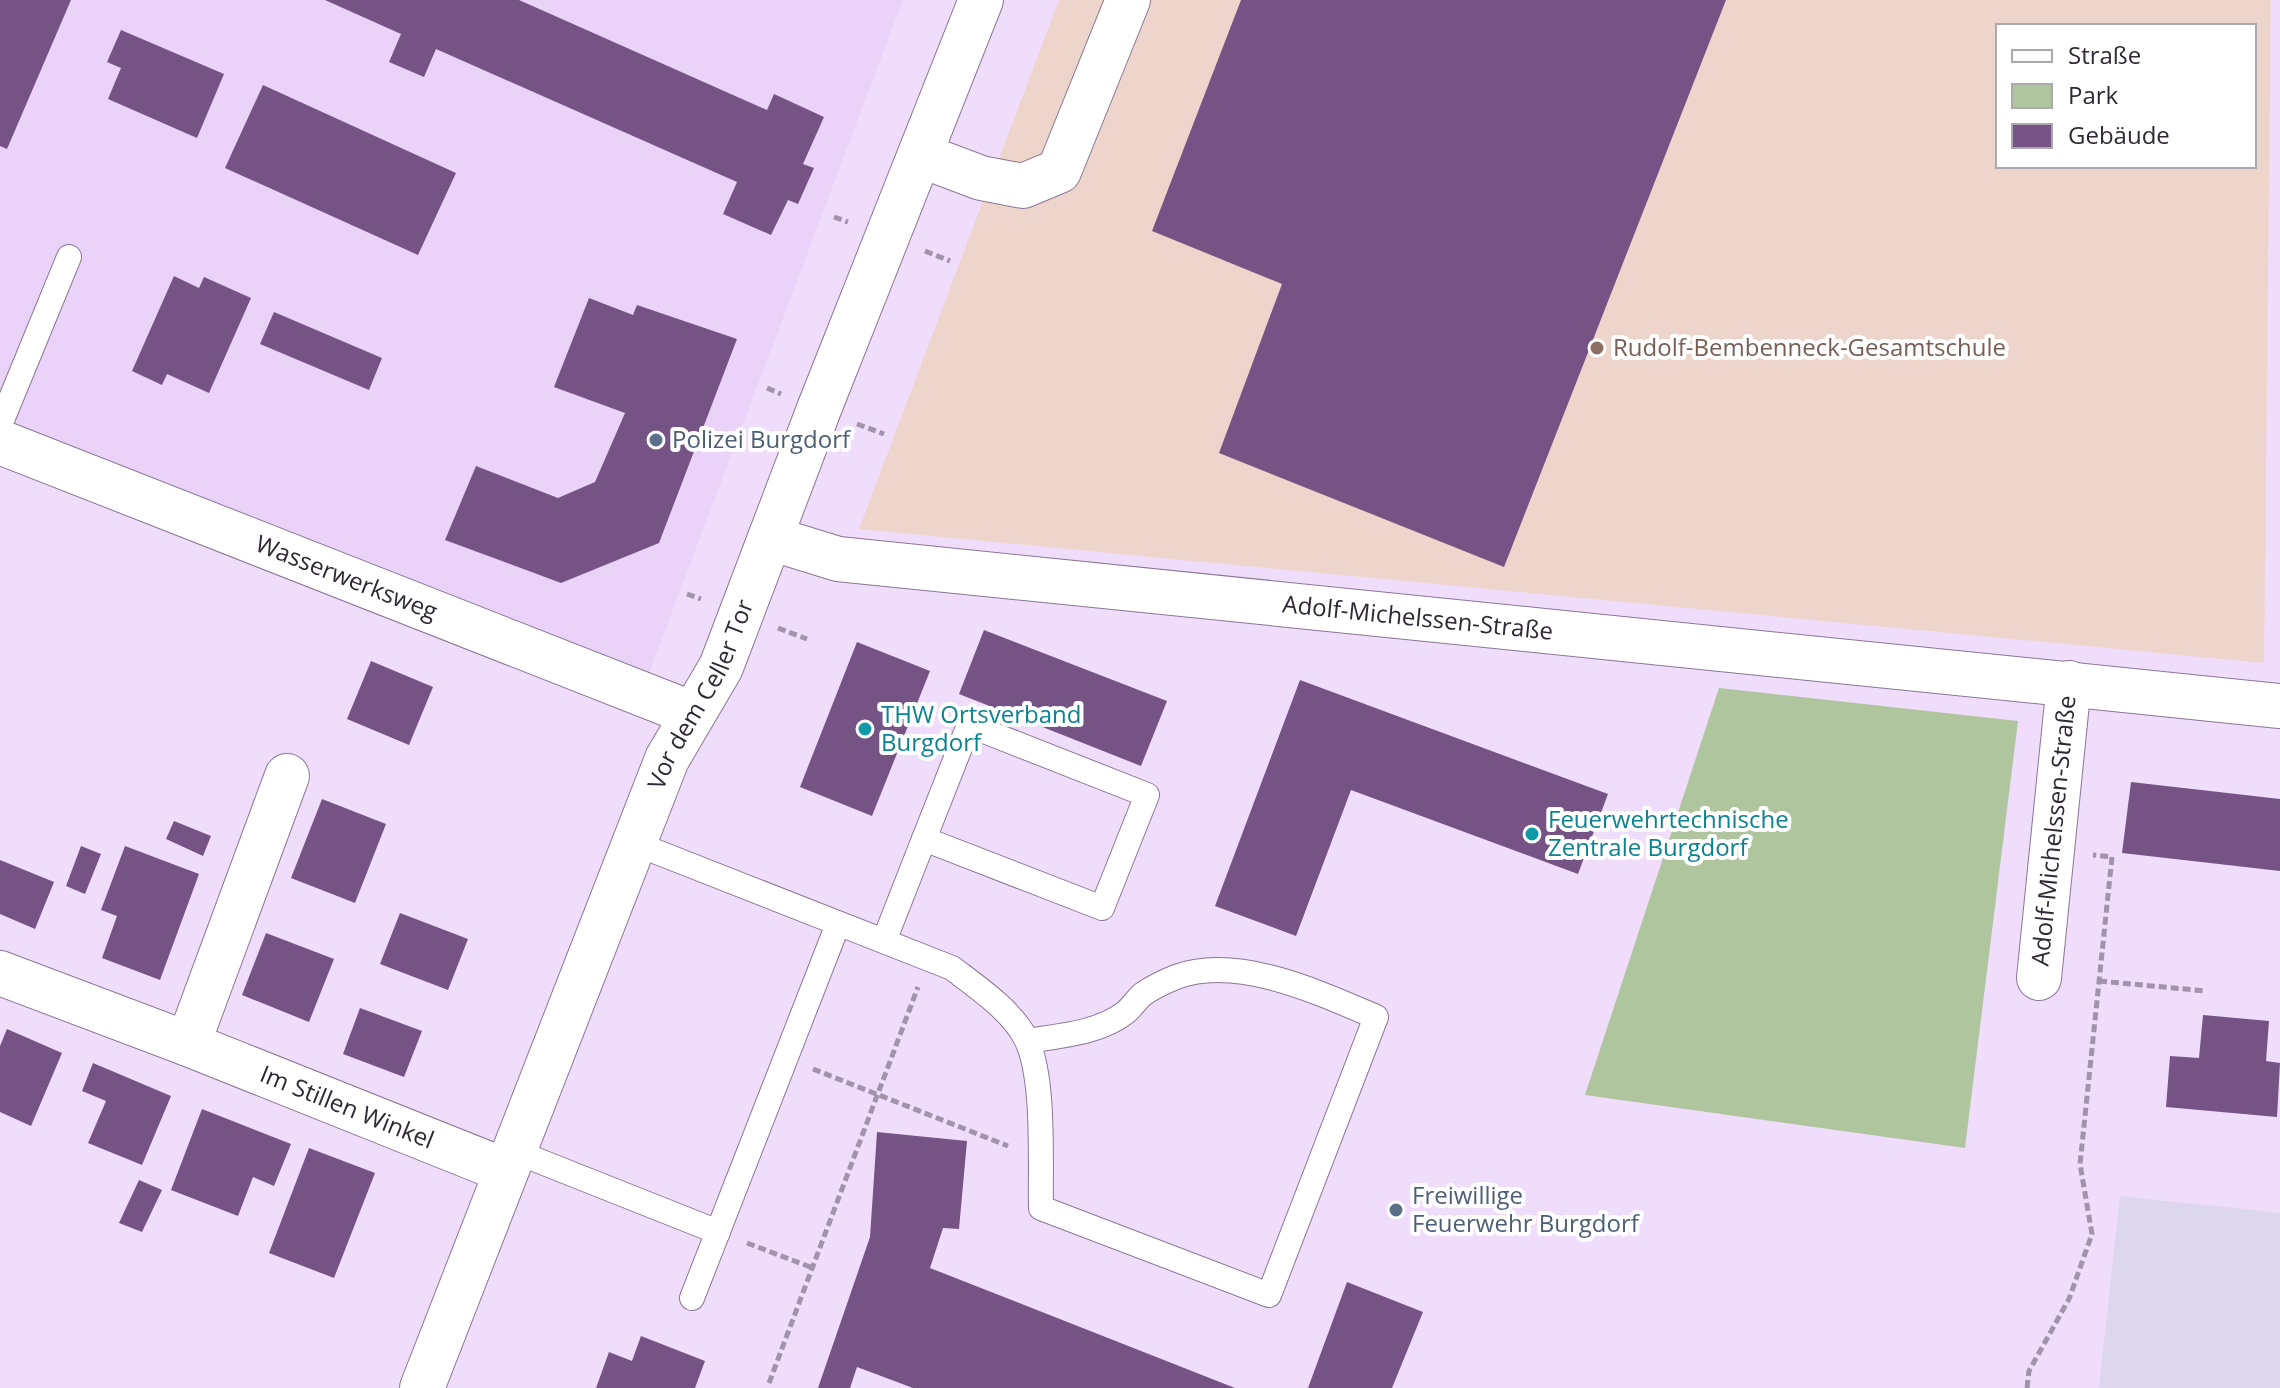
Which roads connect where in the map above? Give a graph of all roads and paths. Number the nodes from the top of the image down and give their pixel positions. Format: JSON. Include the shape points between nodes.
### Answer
{"nodes":[{"id":1,"x":981,"y":0,"type":"edge"},
{"id":2,"x":1128,"y":0,"type":"edge"},
{"id":3,"x":920,"y":155,"type":"junction"},
{"id":4,"x":69,"y":257,"type":"dead end"},
{"id":5,"x":0,"y":425,"type":"edge"},
{"id":6,"x":0,"y":442,"type":"edge"},
{"id":7,"x":770,"y":538,"type":"junction"},
{"id":8,"x":2069,"y":683,"type":"junction"},
{"id":9,"x":2280,"y":706,"type":"edge"},
{"id":10,"x":693,"y":714,"type":"junction"},
{"id":11,"x":287,"y":776,"type":"dead end"},
{"id":12,"x":924,"y":839,"type":"junction"},
{"id":13,"x":634,"y":843,"type":"junction"},
{"id":14,"x":2054,"y":850,"type":"junction"},
{"id":15,"x":838,"y":924,"type":"junction"},
{"id":16,"x":884,"y":941,"type":"junction"},
{"id":17,"x":928,"y":959,"type":"junction"},
{"id":18,"x":0,"y":973,"type":"edge"},
{"id":19,"x":2039,"y":978,"type":"dead end"},
{"id":20,"x":2099,"y":981,"type":"junction"},
{"id":21,"x":2206,"y":991,"type":"dead end"},
{"id":22,"x":1027,"y":1041,"type":"junction"},
{"id":23,"x":188,"y":1044,"type":"junction"},
{"id":24,"x":786,"y":1058,"type":"junction"},
{"id":25,"x":877,"y":1095,"type":"junction"},
{"id":26,"x":1040,"y":1159,"type":"junction"},
{"id":27,"x":510,"y":1161,"type":"junction"},
{"id":28,"x":718,"y":1232,"type":"junction"},
{"id":29,"x":813,"y":1268,"type":"junction"},
{"id":30,"x":692,"y":1298,"type":"dead end"},
{"id":31,"x":769,"y":1383,"type":"dead end"},
{"id":32,"x":422,"y":1388,"type":"edge"},
{"id":33,"x":2027,"y":1388,"type":"edge"}],
"edges":[{"from":1,"to":3,"type":"street","name":"Vor dem Celler Tor"},
{"from":2,"to":3,"type":"street","via":[[1059,171],[1023,186],[981,178]]},
{"from":3,"to":7,"type":"street","name":"Vor dem Celler Tor"},
{"from":4,"to":5,"type":"lane"},
{"from":6,"to":10,"type":"street","name":"Wasserwerksweg"},
{"from":7,"to":8,"type":"street","name":"Adolf-Michelssen-Straße","via":[[838,559]]},
{"from":7,"to":10,"type":"street","name":"Vor dem Celler Tor","via":[[721,667]]},
{"from":8,"to":9,"type":"street","name":"Adolf-Michelssen-Straße"},
{"from":8,"to":14,"type":"street","name":"Adolf-Michelssen-Straße"},
{"from":10,"to":13,"type":"street","name":"Vor dem Celler Tor","via":[[667,759]]},
{"from":11,"to":23,"type":"street"},
{"from":12,"to":12,"type":"lane","via":[[969,725],[1147,795],[1102,908]]},
{"from":12,"to":16,"type":"lane"},
{"from":13,"to":15,"type":"lane"},
{"from":13,"to":27,"type":"street","name":"Vor dem Celler Tor"},
{"from":14,"to":19,"type":"street","name":"Adolf-Michelssen-Straße"},
{"from":14,"to":20,"type":"path","via":[[2112,857]]},
{"from":15,"to":16,"type":"lane"},
{"from":15,"to":24,"type":"lane"},
{"from":16,"to":17,"type":"lane"},
{"from":17,"to":22,"type":"lane","via":[[952,968],[996,1001]]},
{"from":17,"to":25,"type":"path"},
{"from":18,"to":23,"type":"street","name":"Im Stillen Winkel"},
{"from":20,"to":21,"type":"path"},
{"from":20,"to":33,"type":"path","via":[[2080,1164],[2092,1234],[2069,1299],[2029,1371]]},
{"from":22,"to":26,"type":"lane","via":[[1038,1086]]},
{"from":22,"to":26,"type":"lane","via":[[1099,1026],[1177,976],[1214,971],[1274,977],[1376,1017],[1269,1295],[1041,1208]]},
{"from":23,"to":27,"type":"street","name":"Im Stillen Winkel"},
{"from":24,"to":25,"type":"path"},
{"from":24,"to":28,"type":"lane"},
{"from":25,"to":26,"type":"path"},
{"from":25,"to":29,"type":"path"},
{"from":27,"to":28,"type":"lane"},
{"from":27,"to":32,"type":"street","name":"Vor dem Celler Tor"},
{"from":28,"to":29,"type":"path"},
{"from":28,"to":30,"type":"lane"},
{"from":29,"to":31,"type":"path"}]}
